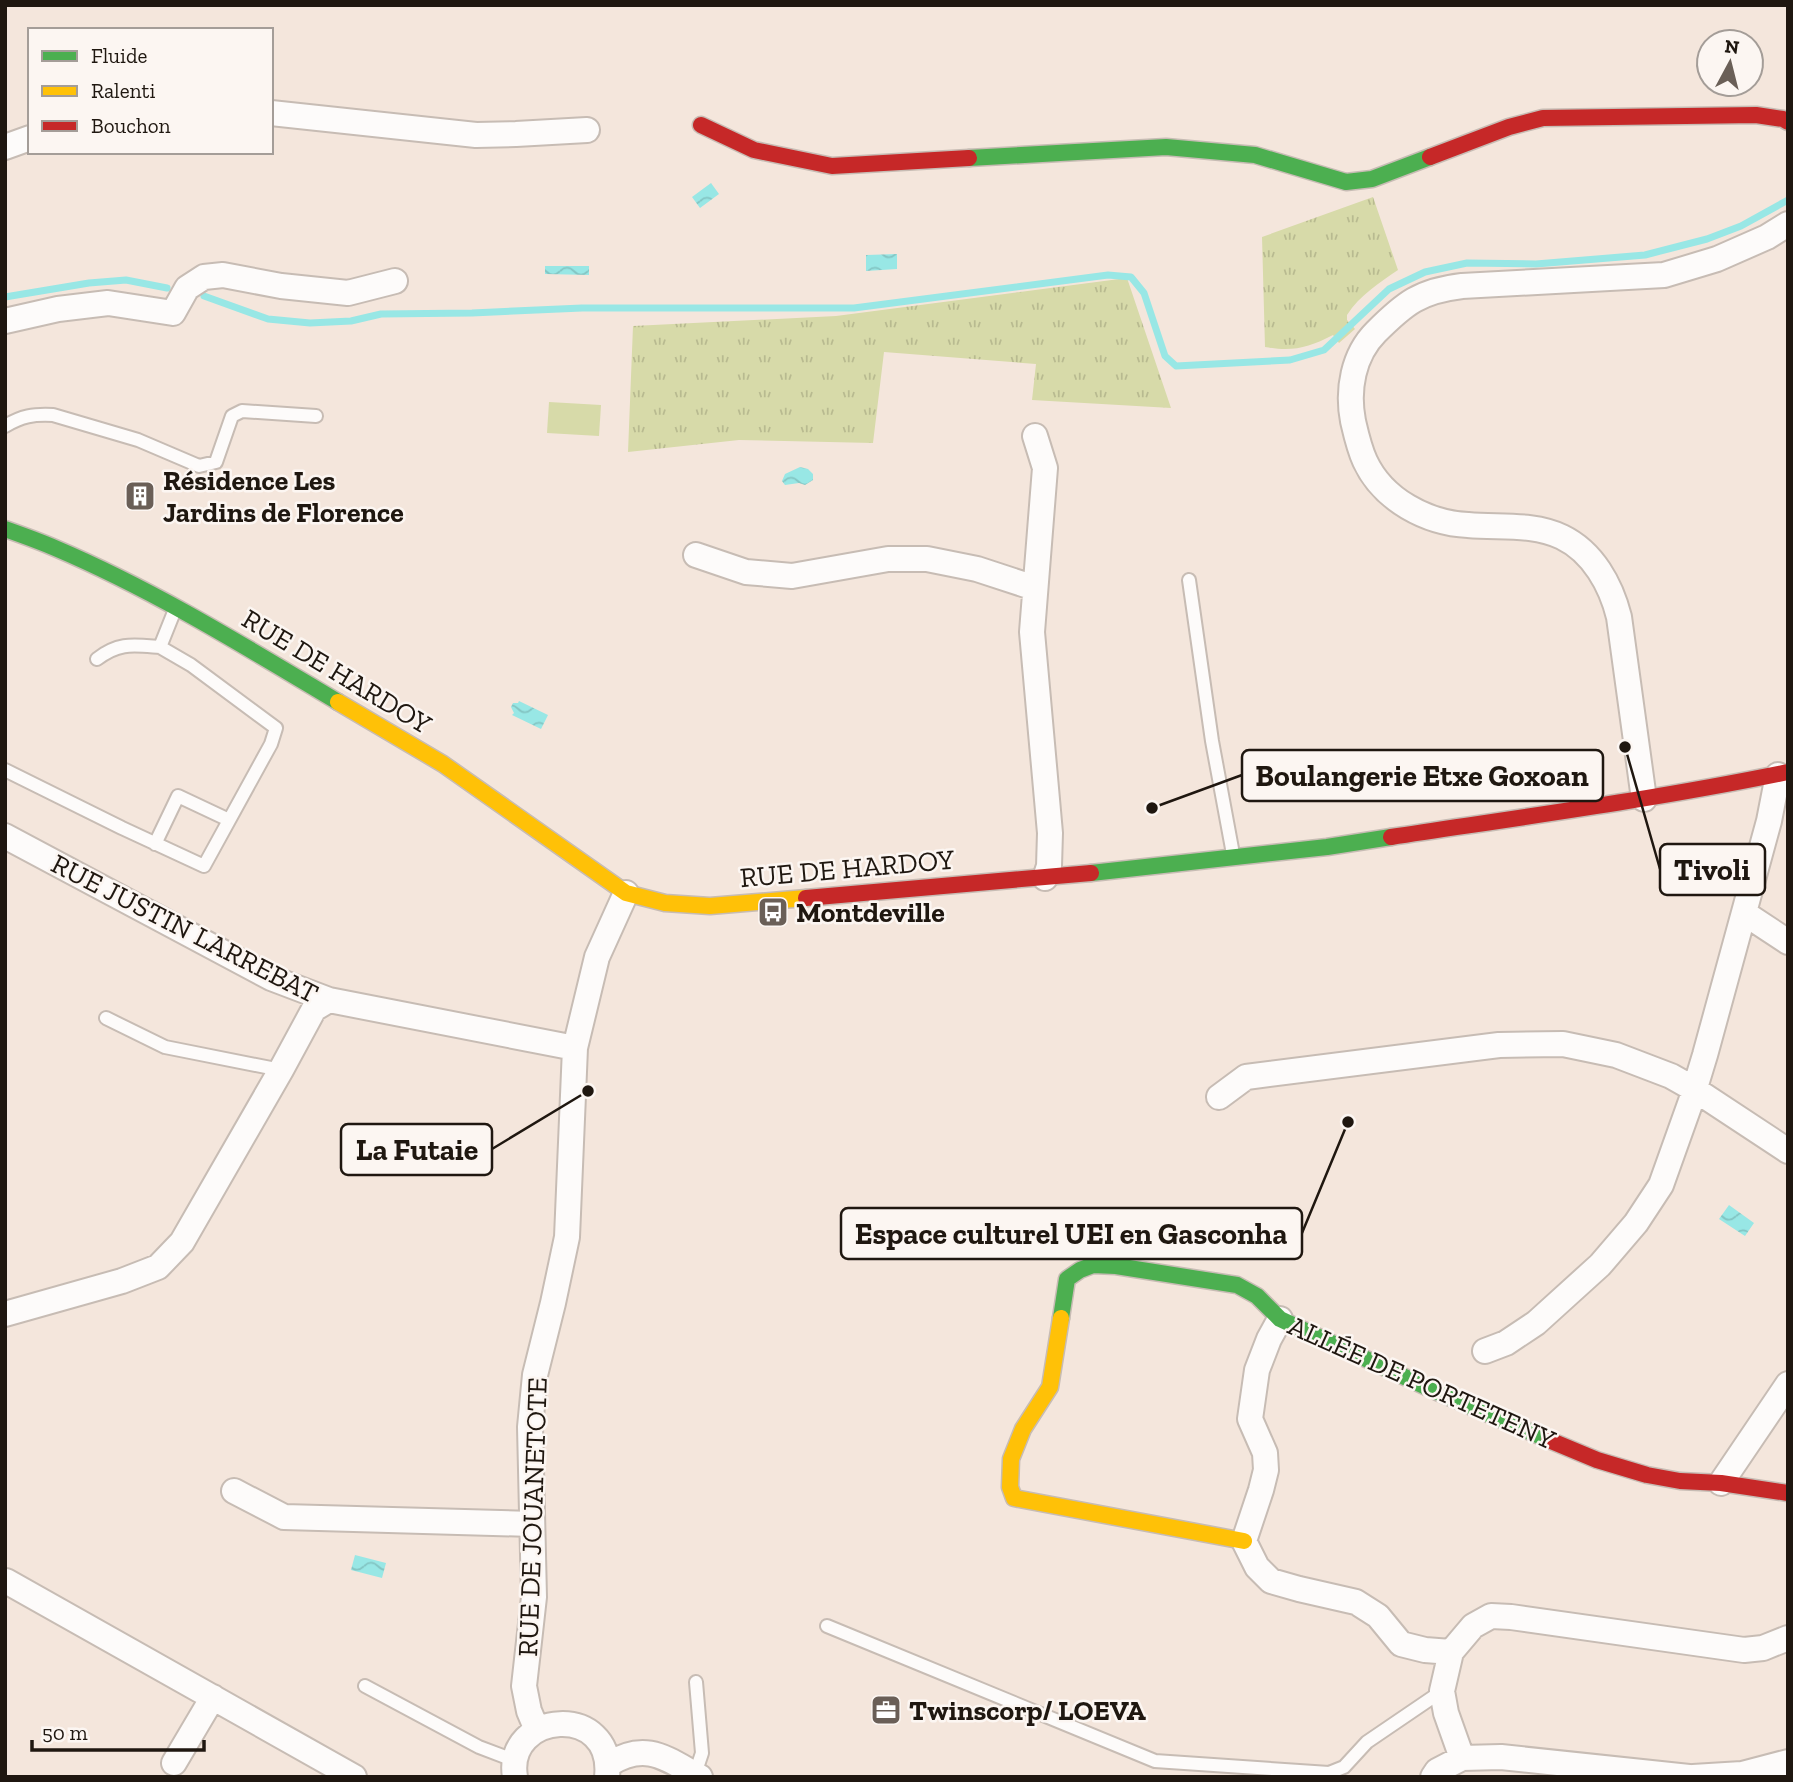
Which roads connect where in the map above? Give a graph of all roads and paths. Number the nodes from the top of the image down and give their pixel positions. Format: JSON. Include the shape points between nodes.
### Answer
{"nodes":[{"id":1,"x":273,"y":113,"type":"edge"},
{"id":2,"x":1786,"y":118,"type":"edge"},
{"id":3,"x":701,"y":125,"type":"dead end"},
{"id":4,"x":587,"y":130,"type":"dead end"},
{"id":5,"x":28,"y":139,"type":"edge"},
{"id":6,"x":5,"y":147,"type":"edge"},
{"id":7,"x":1788,"y":224,"type":"edge"},
{"id":8,"x":395,"y":281,"type":"dead end"},
{"id":9,"x":5,"y":321,"type":"edge"},
{"id":10,"x":316,"y":416,"type":"dead end"},
{"id":11,"x":5,"y":426,"type":"edge"},
{"id":12,"x":1035,"y":436,"type":"dead end"},
{"id":13,"x":5,"y":529,"type":"edge"},
{"id":14,"x":696,"y":555,"type":"dead end"},
{"id":15,"x":1189,"y":580,"type":"dead end"},
{"id":16,"x":1035,"y":588,"type":"junction"},
{"id":17,"x":176,"y":607,"type":"junction"},
{"id":18,"x":160,"y":647,"type":"junction"},
{"id":19,"x":97,"y":659,"type":"dead end"},
{"id":20,"x":5,"y":770,"type":"edge"},
{"id":21,"x":1783,"y":773,"type":"edge"},
{"id":22,"x":1644,"y":799,"type":"junction"},
{"id":23,"x":229,"y":820,"type":"junction"},
{"id":24,"x":5,"y":836,"type":"edge"},
{"id":25,"x":155,"y":844,"type":"junction"},
{"id":26,"x":1234,"y":858,"type":"junction"},
{"id":27,"x":1045,"y":878,"type":"junction"},
{"id":28,"x":626,"y":893,"type":"junction"},
{"id":29,"x":1744,"y":913,"type":"junction"},
{"id":30,"x":1788,"y":942,"type":"edge"},
{"id":31,"x":329,"y":1000,"type":"junction"},
{"id":32,"x":106,"y":1018,"type":"dead end"},
{"id":33,"x":575,"y":1048,"type":"junction"},
{"id":34,"x":281,"y":1070,"type":"junction"},
{"id":35,"x":1694,"y":1089,"type":"junction"},
{"id":36,"x":1219,"y":1097,"type":"dead end"},
{"id":37,"x":1788,"y":1151,"type":"edge"},
{"id":38,"x":5,"y":1314,"type":"edge"},
{"id":39,"x":1280,"y":1319,"type":"junction"},
{"id":40,"x":1485,"y":1350,"type":"dead end"},
{"id":41,"x":1788,"y":1384,"type":"edge"},
{"id":42,"x":1721,"y":1483,"type":"junction"},
{"id":43,"x":234,"y":1491,"type":"dead end"},
{"id":44,"x":1788,"y":1493,"type":"edge"},
{"id":45,"x":532,"y":1524,"type":"junction"},
{"id":46,"x":1244,"y":1541,"type":"junction"},
{"id":47,"x":6,"y":1581,"type":"edge"},
{"id":48,"x":828,"y":1626,"type":"dead end"},
{"id":49,"x":1788,"y":1638,"type":"edge"},
{"id":50,"x":1451,"y":1652,"type":"junction"},
{"id":51,"x":696,"y":1682,"type":"dead end"},
{"id":52,"x":365,"y":1686,"type":"dead end"},
{"id":53,"x":1442,"y":1691,"type":"junction"},
{"id":54,"x":213,"y":1697,"type":"junction"},
{"id":55,"x":537,"y":1730,"type":"junction"},
{"id":56,"x":1462,"y":1758,"type":"junction"},
{"id":57,"x":1788,"y":1762,"type":"edge"},
{"id":58,"x":174,"y":1763,"type":"dead end"},
{"id":59,"x":516,"y":1769,"type":"edge"},
{"id":60,"x":608,"y":1771,"type":"edge"},
{"id":61,"x":698,"y":1776,"type":"edge"},
{"id":62,"x":354,"y":1777,"type":"edge"},
{"id":63,"x":1433,"y":1777,"type":"edge"},
{"id":64,"x":1691,"y":1777,"type":"edge"}],
"edges":[{"from":1,"to":4,"type":"street","via":[[476,135]]},
{"from":2,"to":3,"type":"street","via":[[1543,118],[1372,178],[1346,182],[1255,155],[1167,147],[832,166],[754,150]]},
{"from":5,"to":6,"type":"street"},
{"from":7,"to":22,"type":"street","via":[[1717,259],[1664,275],[1440,289],[1416,298],[1372,335],[1352,376],[1350,409],[1366,463],[1381,485],[1405,506],[1433,520],[1540,529],[1563,537],[1584,551],[1603,575],[1619,617]]},
{"from":8,"to":9,"type":"street","via":[[348,293],[204,276],[187,288],[173,313],[108,303]]},
{"from":10,"to":11,"type":"lane","via":[[243,411],[232,416],[216,462],[199,466],[138,440],[53,415],[21,417]]},
{"from":12,"to":16,"type":"street","via":[[1045,468]]},
{"from":13,"to":17,"type":"street","name":"RUE DE HARDOY"},
{"from":14,"to":16,"type":"street","via":[[746,572],[792,576],[888,559],[927,559]]},
{"from":15,"to":26,"type":"lane"},
{"from":16,"to":27,"type":"street","via":[[1032,632],[1050,833]]},
{"from":17,"to":18,"type":"lane"},
{"from":17,"to":28,"type":"street","name":"RUE DE HARDOY","via":[[443,764]]},
{"from":18,"to":19,"type":"lane","via":[[110,649]]},
{"from":18,"to":23,"type":"lane","via":[[276,728]]},
{"from":20,"to":25,"type":"lane"},
{"from":21,"to":22,"type":"street","name":"RUE DE HARDOY"},
{"from":21,"to":29,"type":"street"},
{"from":22,"to":26,"type":"street","name":"RUE DE HARDOY"},
{"from":23,"to":25,"type":"lane","via":[[204,866]]},
{"from":23,"to":25,"type":"lane","via":[[178,796]]},
{"from":24,"to":31,"type":"street","name":"RUE JUSTIN LARREBAT","via":[[271,978]]},
{"from":26,"to":27,"type":"street","name":"RUE DE HARDOY"},
{"from":27,"to":28,"type":"street","name":"RUE DE HARDOY","via":[[710,906],[665,903]]},
{"from":28,"to":33,"type":"street","name":"RUE DE JOUANETOTE","via":[[597,957]]},
{"from":29,"to":30,"type":"street"},
{"from":29,"to":35,"type":"street"},
{"from":31,"to":33,"type":"street","name":"RUE JUSTIN LARREBAT"},
{"from":31,"to":34,"type":"street","via":[[314,1009]]},
{"from":32,"to":34,"type":"lane","via":[[165,1047]]},
{"from":33,"to":45,"type":"street","name":"RUE DE JOUANETOTE","via":[[567,1237],[534,1375]]},
{"from":34,"to":38,"type":"street","via":[[182,1242],[158,1267]]},
{"from":35,"to":36,"type":"street","via":[[1616,1055],[1563,1044],[1525,1044],[1247,1077]]},
{"from":35,"to":37,"type":"street"},
{"from":35,"to":40,"type":"street","via":[[1661,1185],[1636,1223],[1600,1265],[1536,1323],[1506,1343]]},
{"from":39,"to":42,"type":"street","name":"ALLÉE DE PORTETENY","via":[[1597,1460],[1647,1475]]},
{"from":39,"to":46,"type":"street","via":[[1257,1370],[1250,1419],[1265,1453],[1266,1470]]},
{"from":39,"to":46,"type":"street","name":"ALLÉE DE PORTETENY","via":[[1257,1296],[1237,1286],[1116,1266],[1093,1265],[1080,1270],[1067,1279],[1050,1387],[1023,1429],[1011,1459],[1014,1498]]},
{"from":41,"to":42,"type":"street"},
{"from":42,"to":44,"type":"street","name":"ALLÉE DE PORTETENY"},
{"from":43,"to":45,"type":"street","via":[[284,1517]]},
{"from":45,"to":55,"type":"street","name":"RUE DE JOUANETOTE","via":[[534,1597],[524,1686]]},
{"from":46,"to":50,"type":"street","via":[[1271,1581],[1356,1602],[1378,1616],[1402,1644]]},
{"from":47,"to":54,"type":"street"},
{"from":48,"to":53,"type":"lane","via":[[1155,1760],[1329,1773],[1344,1767],[1367,1742]]},
{"from":49,"to":50,"type":"street","via":[[1744,1650],[1491,1616],[1473,1626]]},
{"from":50,"to":53,"type":"street"},
{"from":51,"to":61,"type":"lane","via":[[702,1753]]},
{"from":52,"to":59,"type":"lane"},
{"from":53,"to":56,"type":"street"},
{"from":54,"to":58,"type":"street"},
{"from":54,"to":62,"type":"street"},
{"from":55,"to":59,"type":"street","via":[[524,1741]]},
{"from":55,"to":60,"type":"street","via":[[567,1723],[582,1728],[604,1750]]},
{"from":56,"to":63,"type":"street"},
{"from":56,"to":64,"type":"street","via":[[1501,1757]]},
{"from":57,"to":64,"type":"street","via":[[1742,1774]]},
{"from":60,"to":61,"type":"street","via":[[618,1758],[636,1752],[661,1756]]}]}
